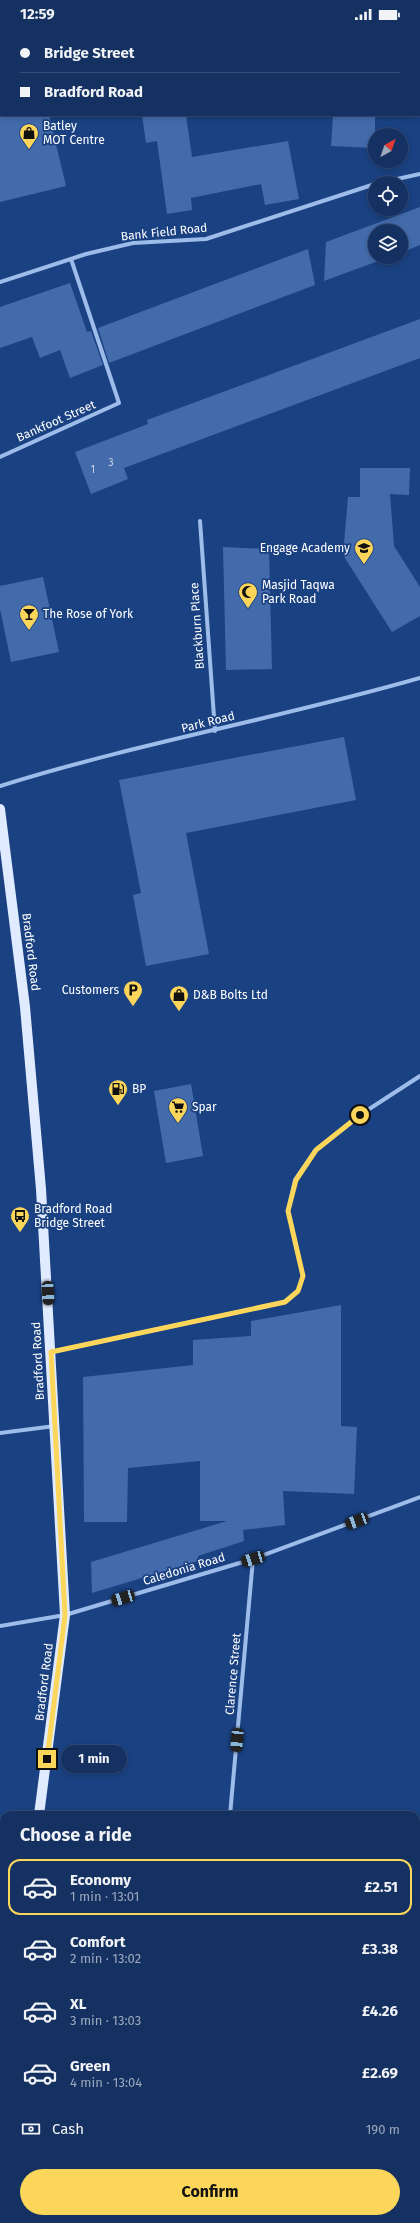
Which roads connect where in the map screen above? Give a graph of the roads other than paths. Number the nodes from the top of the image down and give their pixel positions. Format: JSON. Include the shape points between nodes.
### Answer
{"nodes":[{"id":1,"x":420,"y":174,"type":"edge"},
{"id":2,"x":408,"y":177,"type":"edge"},
{"id":3,"x":368,"y":186,"type":"edge"},
{"id":4,"x":71,"y":259,"type":"junction"},
{"id":5,"x":0,"y":282,"type":"edge"},
{"id":6,"x":0,"y":457,"type":"edge"},
{"id":7,"x":200,"y":521,"type":"dead end"},
{"id":8,"x":420,"y":678,"type":"edge"},
{"id":9,"x":214,"y":731,"type":"junction"},
{"id":10,"x":0,"y":786,"type":"edge"},
{"id":11,"x":0,"y":810,"type":"edge"},
{"id":12,"x":420,"y":1076,"type":"edge"},
{"id":13,"x":51,"y":1352,"type":"junction"},
{"id":14,"x":55,"y":1426,"type":"junction"},
{"id":15,"x":0,"y":1433,"type":"edge"},
{"id":16,"x":420,"y":1497,"type":"edge"},
{"id":17,"x":253,"y":1559,"type":"junction"},
{"id":18,"x":65,"y":1615,"type":"junction"},
{"id":19,"x":0,"y":1626,"type":"edge"},
{"id":20,"x":40,"y":1811,"type":"edge"},
{"id":21,"x":230,"y":1811,"type":"edge"}],
"edges":[{"from":1,"to":2,"type":"street"},
{"from":3,"to":4,"type":"street","name":"Bank Field Road","via":[[206,239],[133,243]]},
{"from":4,"to":5,"type":"street","name":"Bank Field Road"},
{"from":4,"to":6,"type":"street","name":"Bankfoot Street","via":[[119,403]]},
{"from":7,"to":9,"type":"street","name":"Blackburn Place"},
{"from":8,"to":9,"type":"street","name":"Park Road"},
{"from":9,"to":10,"type":"street","name":"Park Road","via":[[51,770]]},
{"from":11,"to":13,"type":"main road","name":"Bradford Road","via":[[28,1036]]},
{"from":12,"to":13,"type":"street","via":[[360,1115],[316,1150],[296,1180],[288,1211],[303,1276],[298,1291],[285,1302]]},
{"from":13,"to":14,"type":"main road","name":"Bradford Road"},
{"from":14,"to":15,"type":"street"},
{"from":14,"to":18,"type":"main road","name":"Bradford Road"},
{"from":16,"to":17,"type":"street","name":"Caledonia Road"},
{"from":17,"to":18,"type":"street","name":"Caledonia Road"},
{"from":17,"to":21,"type":"street","name":"Clarence Street"},
{"from":18,"to":19,"type":"street","name":"Caledonia Road"},
{"from":18,"to":20,"type":"main road","name":"Bradford Road"}]}
